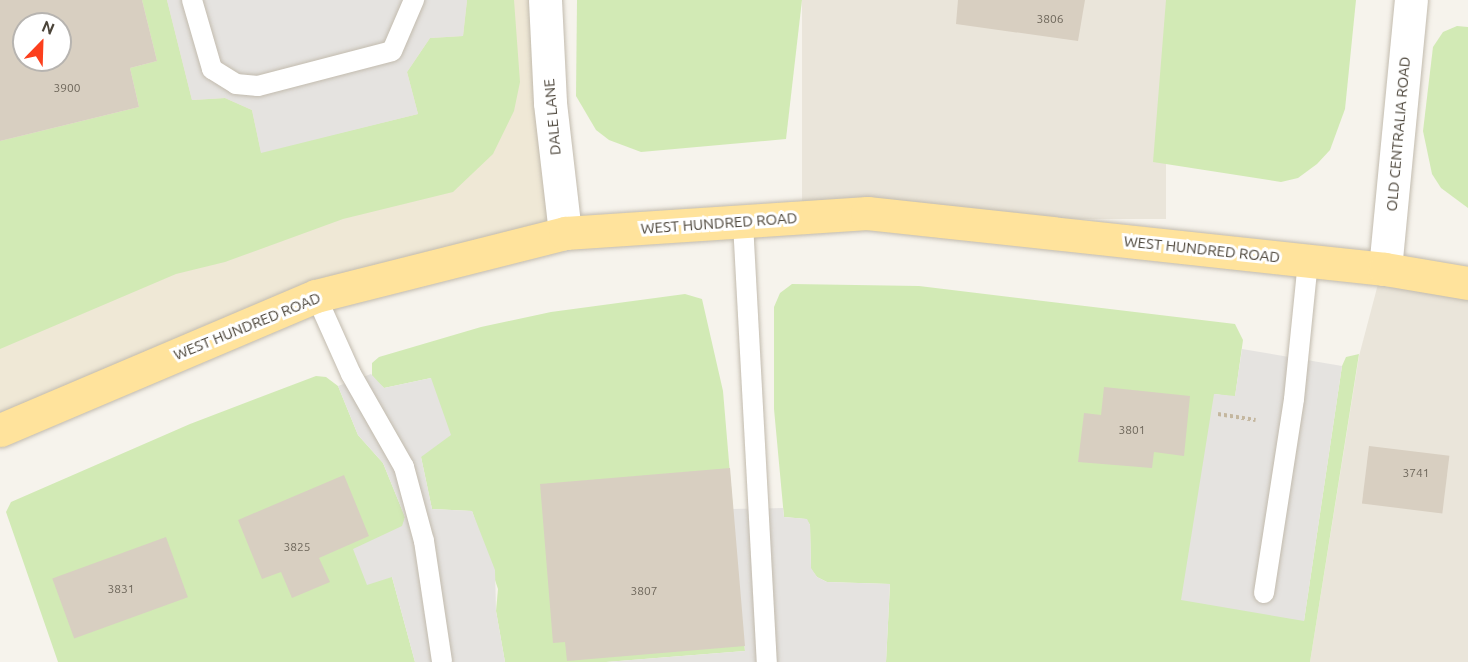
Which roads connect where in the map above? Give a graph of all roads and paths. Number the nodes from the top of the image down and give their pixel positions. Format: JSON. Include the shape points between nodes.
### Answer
{"nodes":[{"id":1,"x":192,"y":0,"type":"edge"},
{"id":2,"x":414,"y":0,"type":"edge"},
{"id":3,"x":545,"y":0,"type":"edge"},
{"id":4,"x":1411,"y":0,"type":"edge"},
{"id":5,"x":743,"y":223,"type":"junction"},
{"id":6,"x":565,"y":233,"type":"junction"},
{"id":7,"x":1308,"y":261,"type":"junction"},
{"id":8,"x":1385,"y":269,"type":"junction"},
{"id":9,"x":1468,"y":283,"type":"edge"},
{"id":10,"x":316,"y":296,"type":"junction"},
{"id":11,"x":0,"y":430,"type":"edge"},
{"id":12,"x":1264,"y":593,"type":"dead end"},
{"id":13,"x":442,"y":662,"type":"edge"},
{"id":14,"x":767,"y":662,"type":"edge"}],
"edges":[{"from":1,"to":2,"type":"lane","via":[[212,69],[236,84],[258,86],[392,51]]},
{"from":3,"to":6,"type":"street","name":"DALE LANE","via":[[550,103]]},
{"from":4,"to":8,"type":"street","name":"OLD CENTRALIA ROAD"},
{"from":5,"to":6,"type":"main road","name":"WEST HUNDRED ROAD"},
{"from":5,"to":7,"type":"main road","name":"WEST HUNDRED ROAD","via":[[867,213]]},
{"from":5,"to":14,"type":"lane"},
{"from":6,"to":10,"type":"main road","name":"WEST HUNDRED ROAD"},
{"from":7,"to":8,"type":"main road","name":"WEST HUNDRED ROAD"},
{"from":7,"to":12,"type":"lane","via":[[1294,399]]},
{"from":8,"to":9,"type":"main road","name":"WEST HUNDRED ROAD"},
{"from":10,"to":11,"type":"main road","name":"WEST HUNDRED ROAD"},
{"from":10,"to":13,"type":"lane","via":[[351,374],[404,467],[424,541]]}]}
